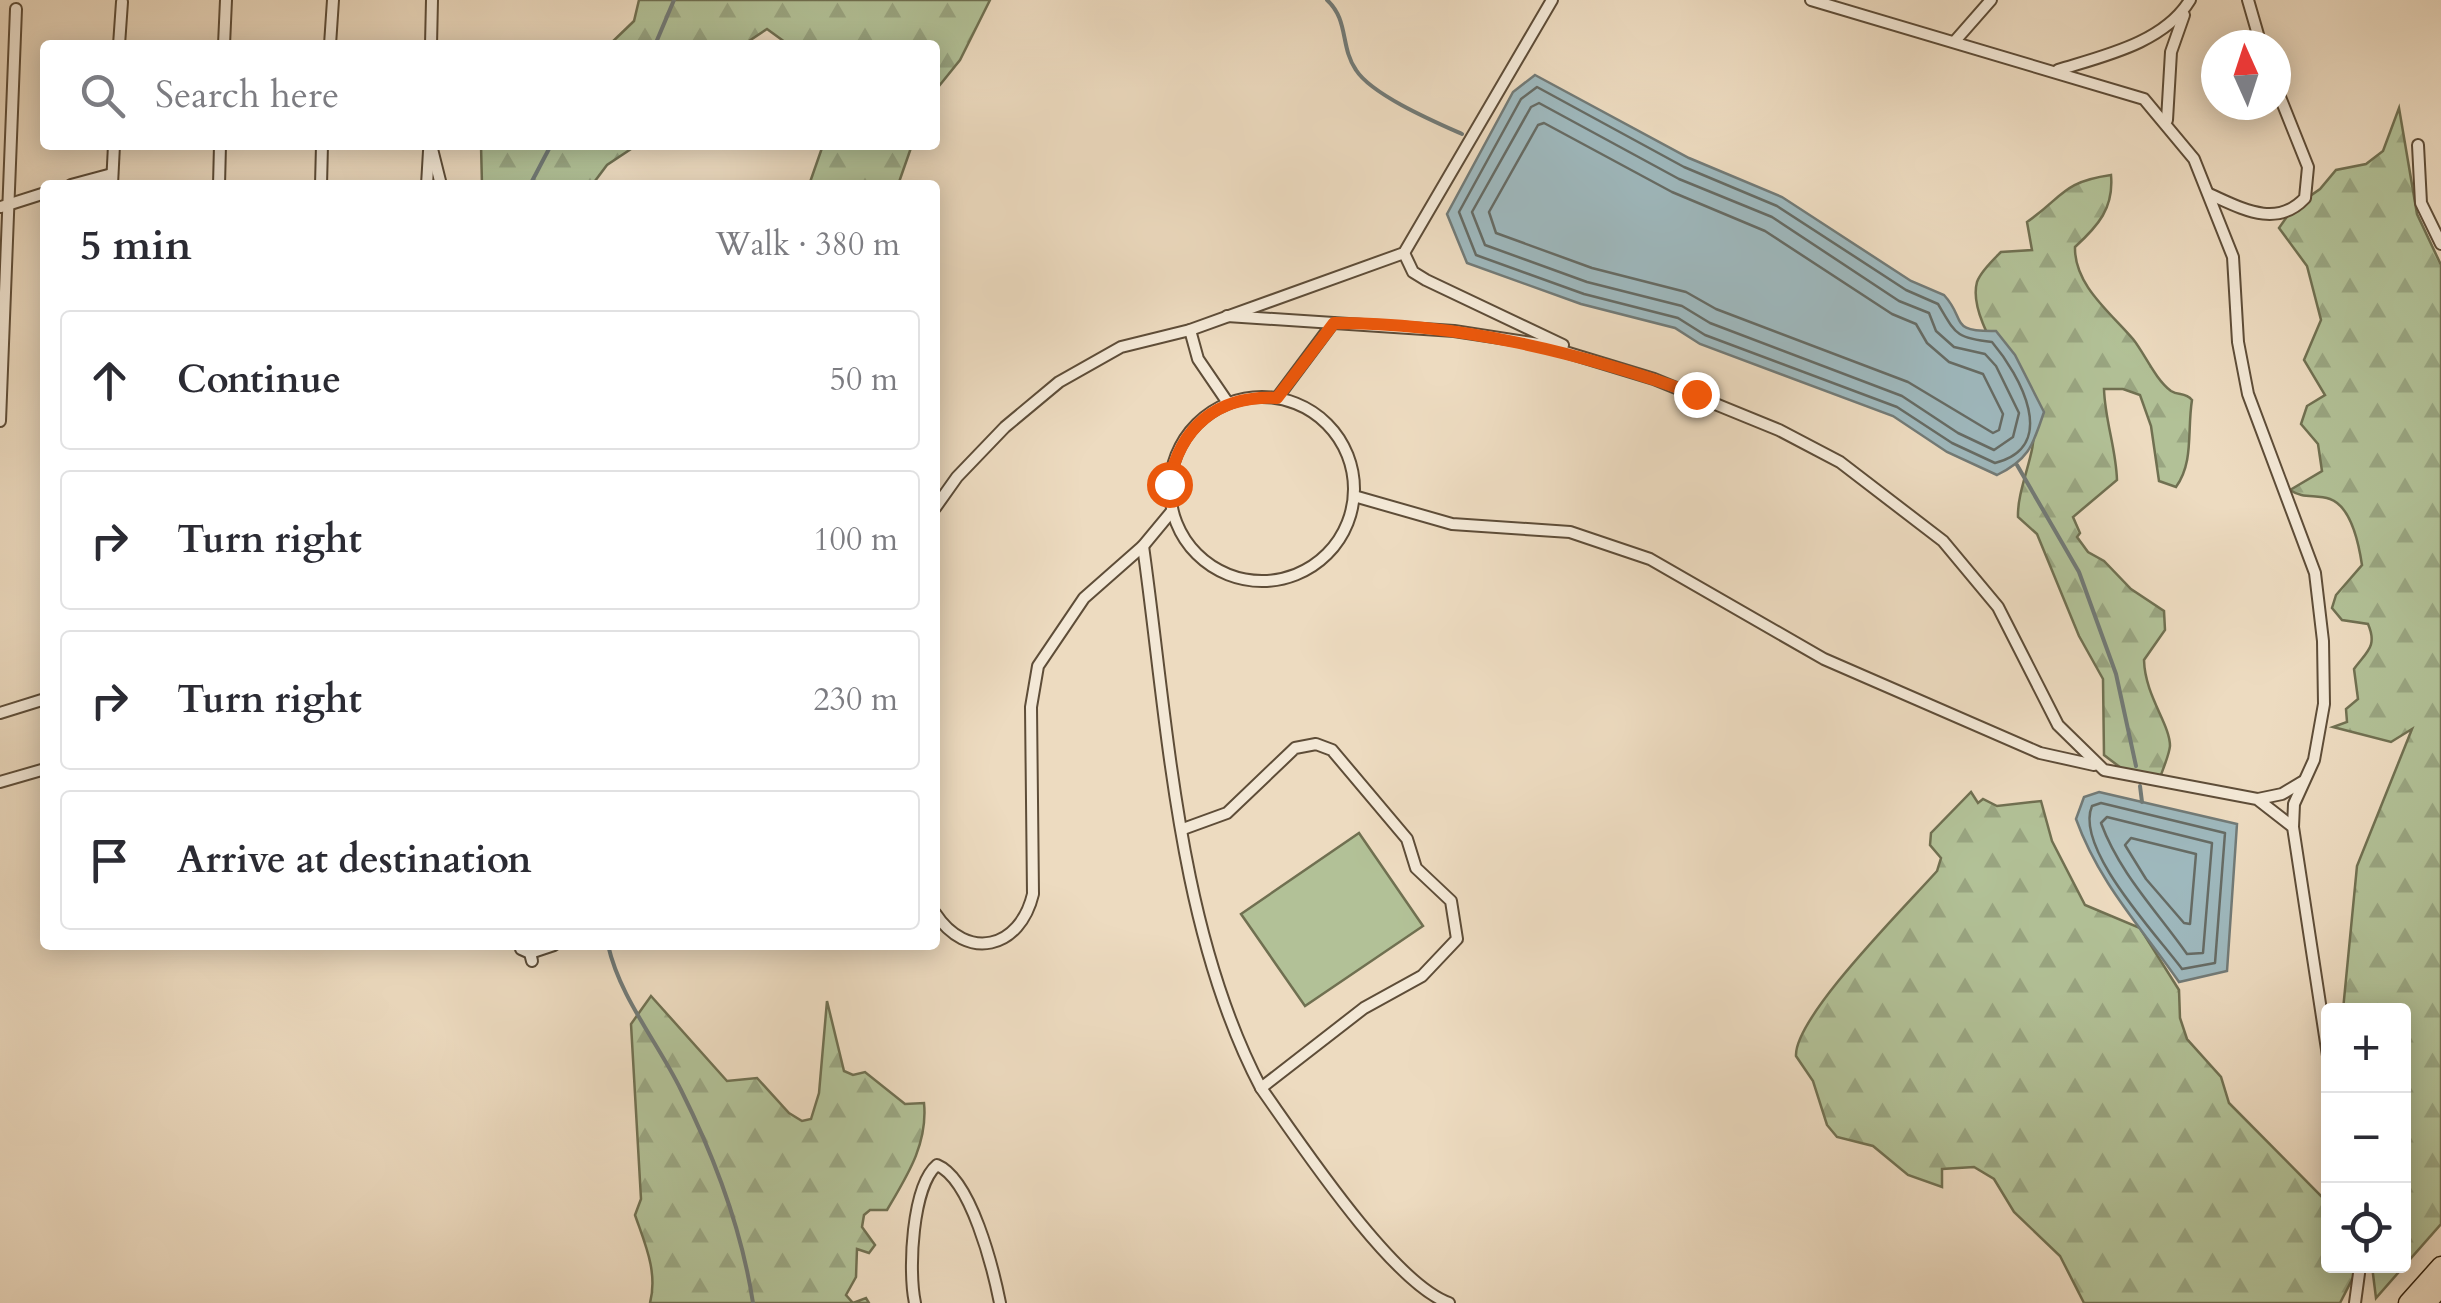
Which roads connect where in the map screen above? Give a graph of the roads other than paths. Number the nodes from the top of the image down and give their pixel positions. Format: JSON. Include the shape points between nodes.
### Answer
{"nodes":[{"id":1,"x":226,"y":0,"type":"edge"},
{"id":2,"x":333,"y":0,"type":"edge"},
{"id":3,"x":432,"y":0,"type":"edge"},
{"id":4,"x":1552,"y":0,"type":"edge"},
{"id":5,"x":1811,"y":0,"type":"edge"},
{"id":6,"x":1991,"y":0,"type":"edge"},
{"id":7,"x":2248,"y":0,"type":"edge"},
{"id":8,"x":2190,"y":1,"type":"edge"},
{"id":9,"x":122,"y":2,"type":"edge"},
{"id":10,"x":16,"y":9,"type":"dead end"},
{"id":11,"x":2257,"y":30,"type":"edge"},
{"id":12,"x":120,"y":40,"type":"edge"},
{"id":13,"x":224,"y":40,"type":"edge"},
{"id":14,"x":330,"y":40,"type":"edge"},
{"id":15,"x":431,"y":40,"type":"edge"},
{"id":16,"x":1955,"y":41,"type":"junction"},
{"id":17,"x":2058,"y":70,"type":"junction"},
{"id":18,"x":2289,"y":120,"type":"edge"},
{"id":19,"x":2167,"y":121,"type":"junction"},
{"id":20,"x":2418,"y":145,"type":"dead end"},
{"id":21,"x":114,"y":150,"type":"edge"},
{"id":22,"x":220,"y":150,"type":"edge"},
{"id":23,"x":322,"y":150,"type":"edge"},
{"id":24,"x":430,"y":150,"type":"edge"},
{"id":25,"x":431,"y":150,"type":"edge"},
{"id":26,"x":112,"y":180,"type":"edge"},
{"id":27,"x":218,"y":180,"type":"edge"},
{"id":28,"x":321,"y":180,"type":"edge"},
{"id":29,"x":427,"y":180,"type":"edge"},
{"id":30,"x":440,"y":180,"type":"edge"},
{"id":31,"x":2208,"y":193,"type":"junction"},
{"id":32,"x":40,"y":195,"type":"edge"},
{"id":33,"x":3,"y":206,"type":"edge"},
{"id":34,"x":2441,"y":244,"type":"edge"},
{"id":35,"x":1404,"y":253,"type":"junction"},
{"id":36,"x":1227,"y":316,"type":"junction"},
{"id":37,"x":1334,"y":323,"type":"junction"},
{"id":38,"x":1190,"y":330,"type":"junction"},
{"id":39,"x":1594,"y":360,"type":"junction"},
{"id":40,"x":1277,"y":398,"type":"junction"},
{"id":41,"x":1228,"y":403,"type":"junction"},
{"id":42,"x":0,"y":421,"type":"edge"},
{"id":43,"x":1354,"y":496,"type":"junction"},
{"id":44,"x":940,"y":501,"type":"edge"},
{"id":45,"x":1172,"y":511,"type":"junction"},
{"id":46,"x":1143,"y":546,"type":"junction"},
{"id":47,"x":40,"y":701,"type":"edge"},
{"id":48,"x":0,"y":713,"type":"edge"},
{"id":49,"x":2072,"y":740,"type":"junction"},
{"id":50,"x":2061,"y":756,"type":"junction"},
{"id":51,"x":40,"y":770,"type":"edge"},
{"id":52,"x":2104,"y":770,"type":"junction"},
{"id":53,"x":0,"y":782,"type":"edge"},
{"id":54,"x":2302,"y":782,"type":"junction"},
{"id":55,"x":2257,"y":799,"type":"junction"},
{"id":56,"x":2293,"y":826,"type":"junction"},
{"id":57,"x":1183,"y":829,"type":"junction"},
{"id":58,"x":940,"y":919,"type":"edge"},
{"id":59,"x":540,"y":950,"type":"edge"},
{"id":60,"x":528,"y":954,"type":"dead end"},
{"id":61,"x":2321,"y":1010,"type":"edge"},
{"id":62,"x":1262,"y":1088,"type":"junction"},
{"id":63,"x":2441,"y":1266,"type":"edge"},
{"id":64,"x":2359,"y":1273,"type":"edge"},
{"id":65,"x":2441,"y":1286,"type":"edge"},
{"id":66,"x":915,"y":1303,"type":"edge"},
{"id":67,"x":1000,"y":1303,"type":"edge"},
{"id":68,"x":1449,"y":1303,"type":"edge"},
{"id":69,"x":2355,"y":1303,"type":"edge"},
{"id":70,"x":2408,"y":1303,"type":"edge"},
{"id":71,"x":2427,"y":1303,"type":"edge"}],
"edges":[{"from":1,"to":13,"type":"street"},
{"from":2,"to":14,"type":"street"},
{"from":3,"to":15,"type":"street"},
{"from":4,"to":35,"type":"street"},
{"from":5,"to":16,"type":"street"},
{"from":6,"to":16,"type":"street"},
{"from":7,"to":11,"type":"street"},
{"from":8,"to":17,"type":"street","via":[[2177,18],[2128,48]]},
{"from":8,"to":19,"type":"street","via":[[2171,52]]},
{"from":9,"to":12,"type":"street"},
{"from":10,"to":33,"type":"street"},
{"from":16,"to":17,"type":"street"},
{"from":17,"to":19,"type":"street","via":[[2144,99]]},
{"from":18,"to":31,"type":"street","via":[[2308,167],[2305,198],[2279,214],[2260,216]]},
{"from":19,"to":31,"type":"street"},
{"from":20,"to":34,"type":"street","via":[[2421,203]]},
{"from":21,"to":26,"type":"street"},
{"from":22,"to":27,"type":"street"},
{"from":23,"to":28,"type":"street"},
{"from":24,"to":29,"type":"street"},
{"from":25,"to":30,"type":"street"},
{"from":31,"to":54,"type":"street","via":[[2233,257],[2248,394],[2315,573],[2324,704],[2314,760]]},
{"from":32,"to":33,"type":"street"},
{"from":33,"to":42,"type":"street"},
{"from":35,"to":36,"type":"street"},
{"from":35,"to":39,"type":"street","via":[[1413,272],[1426,280]]},
{"from":36,"to":37,"type":"street"},
{"from":36,"to":38,"type":"street"},
{"from":37,"to":39,"type":"street","via":[[1454,331]]},
{"from":37,"to":40,"type":"street"},
{"from":38,"to":41,"type":"street","via":[[1198,359]]},
{"from":38,"to":44,"type":"street","via":[[1121,347],[1059,382],[1005,427]]},
{"from":39,"to":49,"type":"street","via":[[1779,430],[1840,462],[1943,541],[1998,607],[2058,726]]},
{"from":40,"to":41,"type":"street"},
{"from":40,"to":43,"type":"street","via":[[1303,406],[1342,443]]},
{"from":41,"to":45,"type":"street","via":[[1186,435],[1174,458]]},
{"from":43,"to":45,"type":"street","via":[[1340,536],[1311,567],[1255,581],[1202,559]]},
{"from":43,"to":50,"type":"street","via":[[1452,524],[1570,532],[1650,559],[1810,652],[2040,753]]},
{"from":45,"to":46,"type":"street"},
{"from":46,"to":57,"type":"street"},
{"from":46,"to":58,"type":"street","via":[[1084,598],[1038,666],[1031,707],[1028,916],[1013,935],[984,944],[957,938]]},
{"from":47,"to":48,"type":"street"},
{"from":49,"to":50,"type":"street"},
{"from":49,"to":52,"type":"street"},
{"from":50,"to":52,"type":"street"},
{"from":51,"to":53,"type":"street"},
{"from":52,"to":55,"type":"street"},
{"from":54,"to":55,"type":"street"},
{"from":54,"to":56,"type":"street"},
{"from":55,"to":56,"type":"street"},
{"from":56,"to":61,"type":"street"},
{"from":57,"to":62,"type":"street","via":[[1200,931],[1235,1038]]},
{"from":57,"to":62,"type":"street","via":[[1227,813],[1294,748],[1316,744],[1343,758],[1362,780],[1407,838],[1416,868],[1451,901],[1457,938],[1422,976],[1364,1008]]},
{"from":59,"to":60,"type":"street"},
{"from":62,"to":68,"type":"street","via":[[1341,1200],[1409,1276]]},
{"from":63,"to":70,"type":"main road"},
{"from":64,"to":69,"type":"street"},
{"from":65,"to":71,"type":"main road"},
{"from":66,"to":67,"type":"street","via":[[918,1212],[926,1174],[937,1165],[960,1184]]}]}
